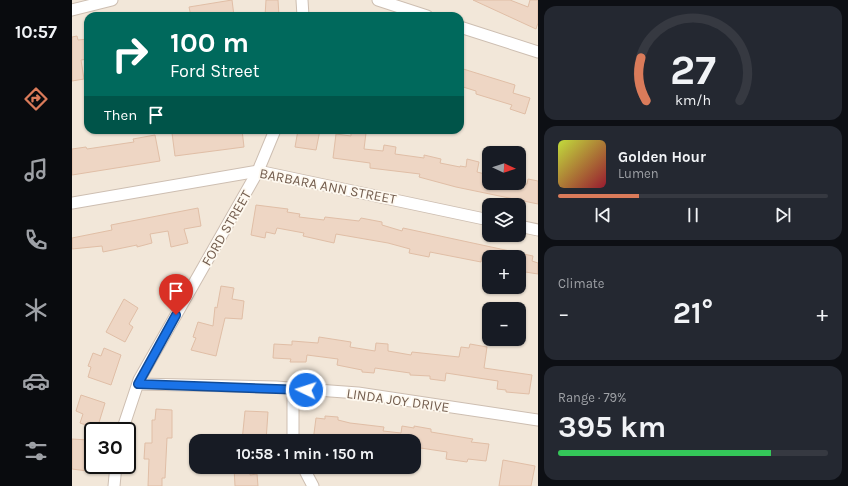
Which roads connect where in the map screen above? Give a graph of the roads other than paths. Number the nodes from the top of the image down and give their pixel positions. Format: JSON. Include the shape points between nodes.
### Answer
{"nodes":[{"id":1,"x":112,"y":0,"type":"edge"},
{"id":2,"x":302,"y":0,"type":"edge"},
{"id":3,"x":378,"y":0,"type":"edge"},
{"id":4,"x":72,"y":10,"type":"edge"},
{"id":5,"x":303,"y":12,"type":"edge"},
{"id":6,"x":415,"y":12,"type":"edge"},
{"id":7,"x":464,"y":28,"type":"edge"},
{"id":8,"x":538,"y":52,"type":"edge"},
{"id":9,"x":273,"y":134,"type":"edge"},
{"id":10,"x":258,"y":171,"type":"junction"},
{"id":11,"x":72,"y":202,"type":"edge"},
{"id":12,"x":482,"y":219,"type":"edge"},
{"id":13,"x":526,"y":227,"type":"edge"},
{"id":14,"x":538,"y":230,"type":"edge"},
{"id":15,"x":138,"y":384,"type":"junction"},
{"id":16,"x":293,"y":389,"type":"junction"},
{"id":17,"x":538,"y":420,"type":"edge"},
{"id":18,"x":125,"y":422,"type":"edge"},
{"id":19,"x":293,"y":434,"type":"edge"},
{"id":20,"x":115,"y":474,"type":"edge"},
{"id":21,"x":307,"y":474,"type":"edge"},
{"id":22,"x":114,"y":486,"type":"edge"},
{"id":23,"x":313,"y":486,"type":"edge"}],
"edges":[{"from":1,"to":4,"type":"street"},
{"from":2,"to":5,"type":"street"},
{"from":3,"to":6,"type":"street"},
{"from":7,"to":8,"type":"street"},
{"from":9,"to":10,"type":"street","name":"FORD STREET"},
{"from":10,"to":11,"type":"street","name":"BARBARA ANN STREET"},
{"from":10,"to":12,"type":"street","name":"BARBARA ANN STREET"},
{"from":10,"to":15,"type":"street","name":"FORD STREET"},
{"from":13,"to":14,"type":"street"},
{"from":15,"to":16,"type":"street","name":"LINDA JOY DRIVE"},
{"from":15,"to":18,"type":"street","name":"FORD STREET"},
{"from":16,"to":17,"type":"street","name":"LINDA JOY DRIVE","via":[[358,393]]},
{"from":16,"to":19,"type":"street"},
{"from":20,"to":22,"type":"street"},
{"from":21,"to":23,"type":"street"}]}
